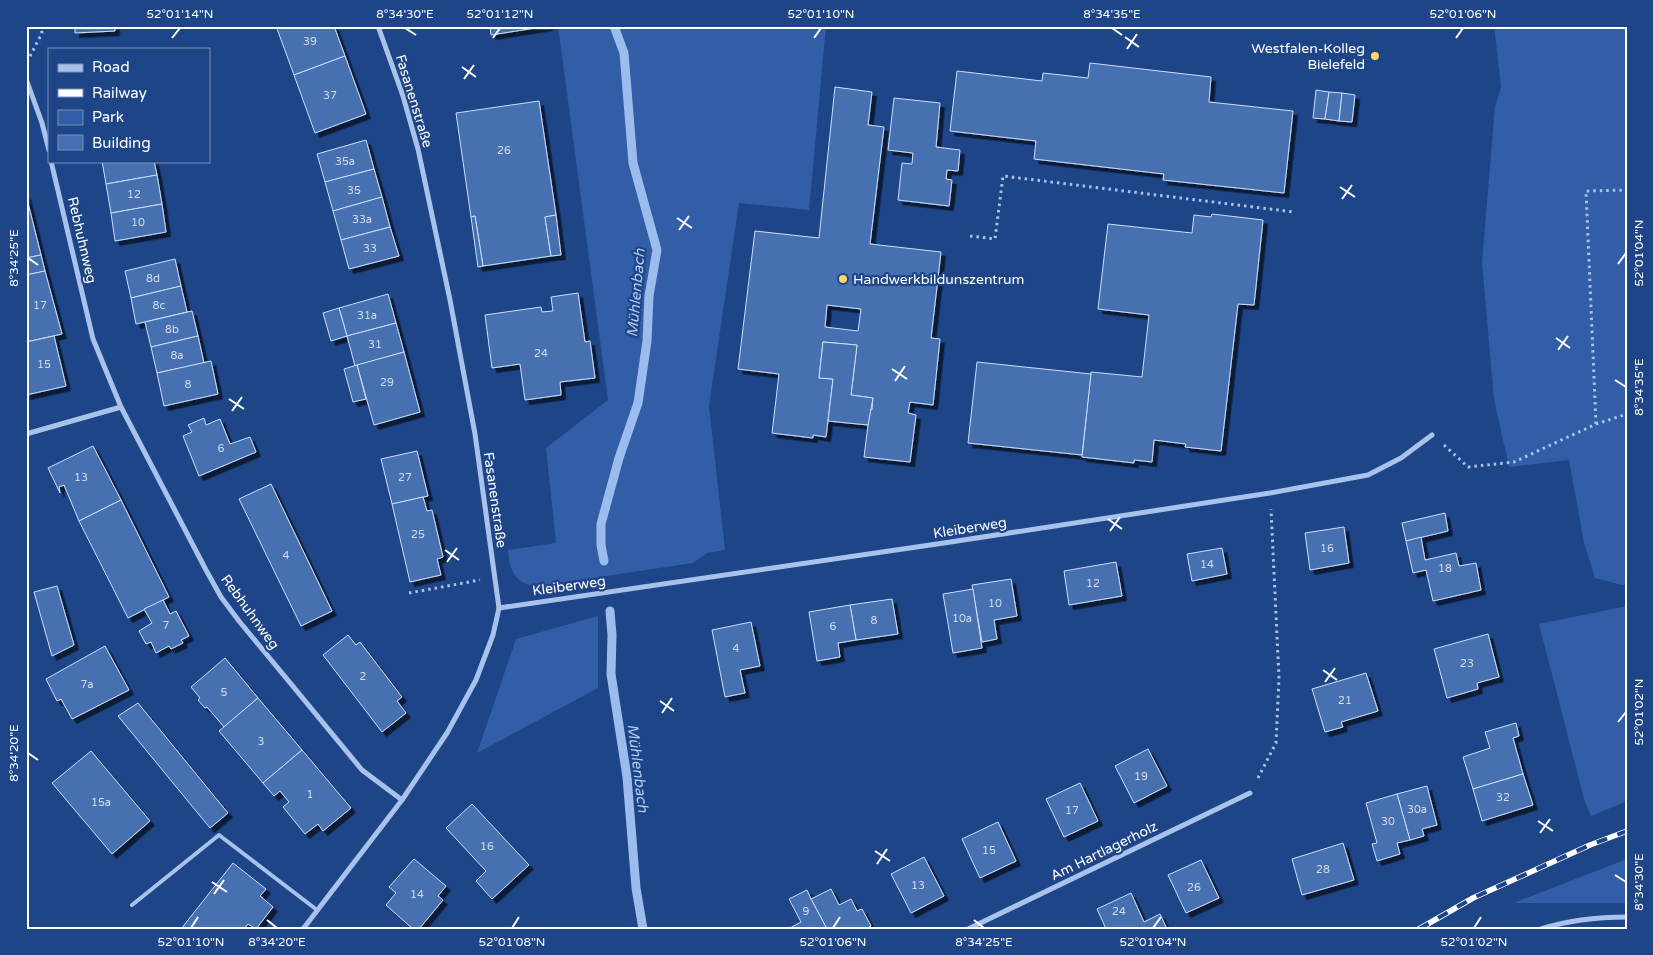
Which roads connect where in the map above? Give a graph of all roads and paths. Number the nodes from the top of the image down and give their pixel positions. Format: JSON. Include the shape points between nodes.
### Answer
{"nodes":[{"id":1,"x":41,"y":26,"type":"edge"},
{"id":2,"x":378,"y":26,"type":"edge"},
{"id":3,"x":26,"y":65,"type":"edge"},
{"id":4,"x":26,"y":80,"type":"edge"},
{"id":5,"x":48,"y":146,"type":"edge"},
{"id":6,"x":51,"y":162,"type":"edge"},
{"id":7,"x":1627,"y":190,"type":"edge"},
{"id":8,"x":1294,"y":212,"type":"dead end"},
{"id":9,"x":970,"y":236,"type":"dead end"},
{"id":10,"x":122,"y":407,"type":"junction"},
{"id":11,"x":1627,"y":414,"type":"edge"},
{"id":12,"x":1596,"y":424,"type":"junction"},
{"id":13,"x":26,"y":434,"type":"edge"},
{"id":14,"x":1432,"y":435,"type":"joint"},
{"id":15,"x":1270,"y":493,"type":"junction"},
{"id":16,"x":495,"y":577,"type":"junction"},
{"id":17,"x":409,"y":593,"type":"dead end"},
{"id":18,"x":499,"y":608,"type":"junction"},
{"id":19,"x":1250,"y":793,"type":"joint"},
{"id":20,"x":402,"y":800,"type":"junction"},
{"id":21,"x":132,"y":905,"type":"dead end"},
{"id":22,"x":317,"y":910,"type":"junction"},
{"id":23,"x":1627,"y":917,"type":"edge"},
{"id":24,"x":302,"y":929,"type":"edge"},
{"id":25,"x":968,"y":929,"type":"edge"},
{"id":26,"x":1542,"y":929,"type":"edge"}],
"edges":[{"from":1,"to":3,"type":"path","via":[[42,33]]},
{"from":2,"to":16,"type":"street","name":"Fasanenstraße","via":[[418,149],[475,434]]},
{"from":4,"to":5,"type":"street"},
{"from":6,"to":10,"type":"street","name":"Rebhuhnweg","via":[[94,339]]},
{"from":7,"to":12,"type":"path","via":[[1586,191]]},
{"from":8,"to":9,"type":"path","via":[[1003,176],[995,239]]},
{"from":10,"to":13,"type":"street"},
{"from":10,"to":20,"type":"street","name":"Rebhuhnweg","via":[[206,570],[233,613],[362,770]]},
{"from":11,"to":12,"type":"path"},
{"from":12,"to":14,"type":"path","via":[[1514,462],[1468,467]]},
{"from":14,"to":15,"type":"street","name":"Kleiberweg","via":[[1400,458],[1368,475]]},
{"from":15,"to":18,"type":"street","name":"Kleiberweg"},
{"from":15,"to":19,"type":"path","via":[[1279,678],[1276,742]]},
{"from":16,"to":17,"type":"path"},
{"from":16,"to":18,"type":"street","name":"Fasanenstraße"},
{"from":18,"to":20,"type":"street","name":"Fasanenstraße","via":[[493,635],[476,680],[447,733]]},
{"from":19,"to":25,"type":"street","name":"Am Hartlagerholz"},
{"from":20,"to":22,"type":"street","name":"Fasanenstraße"},
{"from":21,"to":22,"type":"lane","via":[[219,835]]},
{"from":22,"to":24,"type":"street","name":"Fasanenstraße"},
{"from":23,"to":26,"type":"street","via":[[1603,917]]}]}
